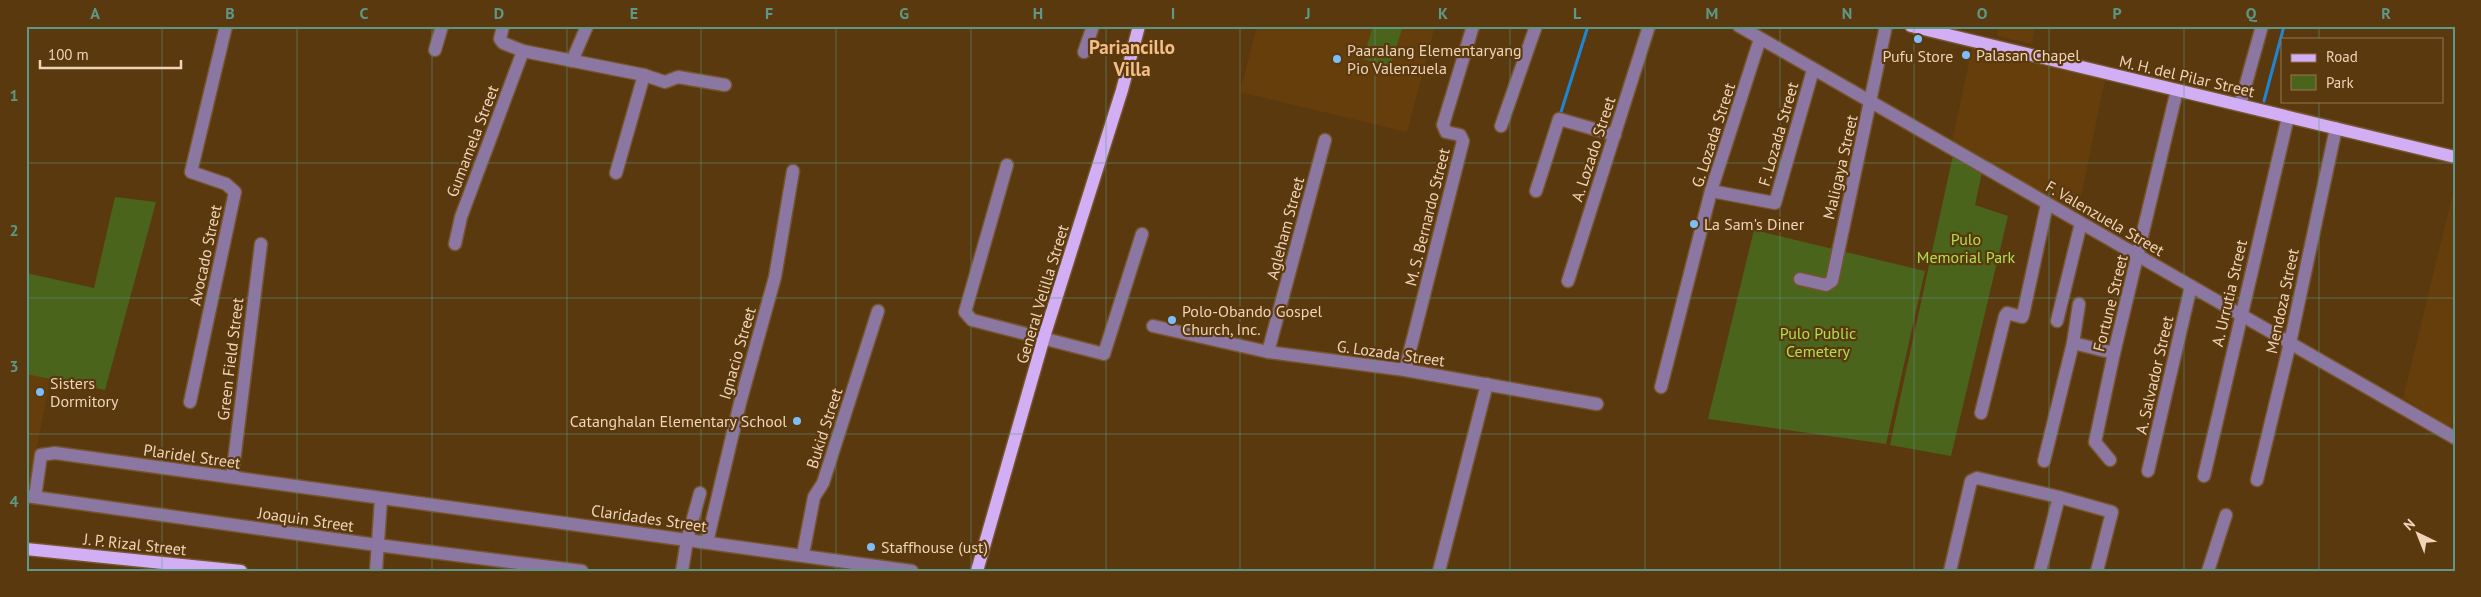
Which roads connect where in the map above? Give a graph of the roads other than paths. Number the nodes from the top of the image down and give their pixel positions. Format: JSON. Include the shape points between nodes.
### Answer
{"nodes":[{"id":1,"x":226,"y":26,"type":"edge"},
{"id":2,"x":442,"y":26,"type":"edge"},
{"id":3,"x":503,"y":26,"type":"edge"},
{"id":4,"x":587,"y":26,"type":"edge"},
{"id":5,"x":1093,"y":26,"type":"edge"},
{"id":6,"x":1139,"y":26,"type":"edge"},
{"id":7,"x":1473,"y":26,"type":"edge"},
{"id":8,"x":1536,"y":26,"type":"edge"},
{"id":9,"x":1649,"y":26,"type":"edge"},
{"id":10,"x":1739,"y":26,"type":"edge"},
{"id":11,"x":1886,"y":26,"type":"edge"},
{"id":12,"x":1911,"y":26,"type":"edge"},
{"id":13,"x":2262,"y":26,"type":"edge"},
{"id":14,"x":1760,"y":39,"type":"junction"},
{"id":15,"x":435,"y":50,"type":"dead end"},
{"id":16,"x":523,"y":51,"type":"junction"},
{"id":17,"x":1084,"y":52,"type":"dead end"},
{"id":18,"x":572,"y":61,"type":"junction"},
{"id":19,"x":1813,"y":70,"type":"junction"},
{"id":20,"x":644,"y":75,"type":"junction"},
{"id":21,"x":724,"y":85,"type":"dead end"},
{"id":22,"x":2177,"y":90,"type":"junction"},
{"id":23,"x":1871,"y":103,"type":"junction"},
{"id":24,"x":2240,"y":105,"type":"junction"},
{"id":25,"x":2288,"y":117,"type":"junction"},
{"id":26,"x":1501,"y":126,"type":"dead end"},
{"id":27,"x":2336,"y":128,"type":"junction"},
{"id":28,"x":1615,"y":135,"type":"junction"},
{"id":29,"x":1325,"y":140,"type":"dead end"},
{"id":30,"x":2455,"y":157,"type":"edge"},
{"id":31,"x":1007,"y":165,"type":"dead end"},
{"id":32,"x":793,"y":172,"type":"dead end"},
{"id":33,"x":616,"y":173,"type":"dead end"},
{"id":34,"x":1536,"y":191,"type":"dead end"},
{"id":35,"x":1711,"y":191,"type":"junction"},
{"id":36,"x":2047,"y":204,"type":"junction"},
{"id":37,"x":2081,"y":223,"type":"junction"},
{"id":38,"x":1142,"y":234,"type":"dead end"},
{"id":39,"x":261,"y":244,"type":"dead end"},
{"id":40,"x":455,"y":244,"type":"dead end"},
{"id":41,"x":2138,"y":256,"type":"junction"},
{"id":42,"x":1800,"y":279,"type":"dead end"},
{"id":43,"x":1568,"y":281,"type":"dead end"},
{"id":44,"x":2191,"y":286,"type":"junction"},
{"id":45,"x":2079,"y":304,"type":"dead end"},
{"id":46,"x":878,"y":311,"type":"dead end"},
{"id":47,"x":2240,"y":315,"type":"junction"},
{"id":48,"x":2057,"y":321,"type":"dead end"},
{"id":49,"x":1152,"y":326,"type":"dead end"},
{"id":50,"x":1044,"y":338,"type":"junction"},
{"id":51,"x":2073,"y":343,"type":"junction"},
{"id":52,"x":2290,"y":343,"type":"junction"},
{"id":53,"x":1268,"y":352,"type":"junction"},
{"id":54,"x":2114,"y":352,"type":"junction"},
{"id":55,"x":1405,"y":370,"type":"junction"},
{"id":56,"x":1487,"y":384,"type":"junction"},
{"id":57,"x":1661,"y":387,"type":"dead end"},
{"id":58,"x":190,"y":402,"type":"dead end"},
{"id":59,"x":1597,"y":404,"type":"dead end"},
{"id":60,"x":1981,"y":413,"type":"dead end"},
{"id":61,"x":2455,"y":438,"type":"edge"},
{"id":62,"x":2110,"y":460,"type":"dead end"},
{"id":63,"x":2044,"y":461,"type":"dead end"},
{"id":64,"x":2148,"y":471,"type":"dead end"},
{"id":65,"x":2204,"y":476,"type":"dead end"},
{"id":66,"x":232,"y":477,"type":"junction"},
{"id":67,"x":2256,"y":480,"type":"dead end"},
{"id":68,"x":700,"y":492,"type":"dead end"},
{"id":69,"x":30,"y":496,"type":"edge"},
{"id":70,"x":2060,"y":497,"type":"junction"},
{"id":71,"x":381,"y":499,"type":"junction"},
{"id":72,"x":2226,"y":515,"type":"dead end"},
{"id":73,"x":686,"y":540,"type":"junction"},
{"id":74,"x":707,"y":542,"type":"junction"},
{"id":75,"x":377,"y":545,"type":"junction"},
{"id":76,"x":26,"y":549,"type":"edge"},
{"id":77,"x":803,"y":554,"type":"junction"},
{"id":78,"x":242,"y":571,"type":"edge"},
{"id":79,"x":376,"y":571,"type":"edge"},
{"id":80,"x":582,"y":571,"type":"edge"},
{"id":81,"x":682,"y":571,"type":"edge"},
{"id":82,"x":912,"y":571,"type":"edge"},
{"id":83,"x":977,"y":571,"type":"edge"},
{"id":84,"x":1439,"y":571,"type":"edge"},
{"id":85,"x":1950,"y":571,"type":"edge"},
{"id":86,"x":2040,"y":571,"type":"edge"},
{"id":87,"x":2098,"y":571,"type":"edge"},
{"id":88,"x":2208,"y":571,"type":"edge"}],
"edges":[{"from":1,"to":58,"type":"street","name":"Avocado Street","via":[[191,172],[226,184],[235,192]]},
{"from":2,"to":15,"type":"street"},
{"from":3,"to":16,"type":"street","via":[[500,41]]},
{"from":4,"to":18,"type":"street"},
{"from":5,"to":17,"type":"street"},
{"from":6,"to":50,"type":"main road","name":"General Velilla Street"},
{"from":7,"to":55,"type":"street","name":"M. S. Bernardo Street","via":[[1443,125],[1446,132],[1460,136],[1463,141]]},
{"from":8,"to":26,"type":"street"},
{"from":9,"to":28,"type":"street","name":"A. Lozado Street"},
{"from":10,"to":14,"type":"street","name":"F. Valenzuela Street"},
{"from":11,"to":23,"type":"street","name":"Maligaya Street"},
{"from":12,"to":22,"type":"main road","name":"M. H. del Pilar Street"},
{"from":13,"to":24,"type":"street"},
{"from":14,"to":19,"type":"street","name":"F. Valenzuela Street"},
{"from":14,"to":35,"type":"street","name":"G. Lozada Street"},
{"from":16,"to":18,"type":"street"},
{"from":16,"to":40,"type":"street","name":"Gumamela Street","via":[[461,217]]},
{"from":18,"to":20,"type":"street"},
{"from":19,"to":23,"type":"street","name":"F. Valenzuela Street"},
{"from":19,"to":35,"type":"street","name":"F. Lozada Street","via":[[1775,203]]},
{"from":20,"to":21,"type":"street","via":[[665,82],[678,76]]},
{"from":20,"to":33,"type":"street"},
{"from":22,"to":24,"type":"main road","name":"M. H. del Pilar Street"},
{"from":22,"to":41,"type":"street","name":"Fortune Street"},
{"from":23,"to":36,"type":"street","name":"F. Valenzuela Street"},
{"from":23,"to":42,"type":"street","name":"Maligaya Street","via":[[1832,281],[1826,285]]},
{"from":24,"to":25,"type":"main road","name":"M. H. del Pilar Street"},
{"from":25,"to":27,"type":"main road","name":"M. H. del Pilar Street"},
{"from":25,"to":47,"type":"street","name":"A. Urrutia Street"},
{"from":27,"to":30,"type":"main road","name":"M. H. del Pilar Street"},
{"from":27,"to":52,"type":"street","name":"Mendoza Street"},
{"from":28,"to":34,"type":"street","via":[[1558,120]]},
{"from":28,"to":43,"type":"street","name":"A. Lozado Street"},
{"from":29,"to":53,"type":"street","name":"Agleham Street"},
{"from":31,"to":50,"type":"street","via":[[966,312],[972,320]]},
{"from":32,"to":74,"type":"street","name":"Ignacio Street","via":[[774,277]]},
{"from":35,"to":57,"type":"street","name":"G. Lozada Street"},
{"from":36,"to":37,"type":"street","name":"F. Valenzuela Street"},
{"from":36,"to":60,"type":"street","via":[[2023,315],[2006,314]]},
{"from":37,"to":41,"type":"street","name":"F. Valenzuela Street"},
{"from":37,"to":48,"type":"street"},
{"from":38,"to":50,"type":"street","via":[[1104,354]]},
{"from":39,"to":66,"type":"street","name":"Green Field Street"},
{"from":41,"to":44,"type":"street","name":"F. Valenzuela Street"},
{"from":41,"to":54,"type":"street","name":"Fortune Street"},
{"from":44,"to":47,"type":"street","name":"F. Valenzuela Street"},
{"from":44,"to":64,"type":"street","name":"A. Salvador Street"},
{"from":45,"to":51,"type":"street"},
{"from":46,"to":77,"type":"street","name":"Bukid Street","via":[[823,483],[814,497]]},
{"from":47,"to":52,"type":"street","name":"F. Valenzuela Street"},
{"from":47,"to":65,"type":"street","name":"A. Urrutia Street"},
{"from":49,"to":53,"type":"street","name":"G. Lozada Street"},
{"from":50,"to":83,"type":"main road","name":"General Velilla Street"},
{"from":51,"to":54,"type":"street"},
{"from":51,"to":63,"type":"street"},
{"from":52,"to":61,"type":"street","name":"F. Valenzuela Street"},
{"from":52,"to":67,"type":"street","name":"Mendoza Street"},
{"from":53,"to":55,"type":"street","name":"G. Lozada Street"},
{"from":54,"to":62,"type":"street","name":"Fortune Street","via":[[2095,442]]},
{"from":55,"to":56,"type":"street","name":"G. Lozada Street"},
{"from":56,"to":59,"type":"street","name":"G. Lozada Street"},
{"from":56,"to":84,"type":"street"},
{"from":66,"to":69,"type":"street","name":"Plaridel Street","via":[[55,453],[41,455]]},
{"from":66,"to":71,"type":"street","name":"Plaridel Street"},
{"from":68,"to":73,"type":"street"},
{"from":69,"to":75,"type":"street","name":"Joaquin Street"},
{"from":70,"to":85,"type":"street","via":[[1973,479]]},
{"from":70,"to":86,"type":"street"},
{"from":70,"to":87,"type":"street","via":[[2113,513]]},
{"from":71,"to":73,"type":"street","name":"Claridades Street"},
{"from":71,"to":75,"type":"street"},
{"from":72,"to":88,"type":"street"},
{"from":73,"to":74,"type":"street","name":"Claridades Street"},
{"from":73,"to":81,"type":"street"},
{"from":74,"to":77,"type":"street","name":"Claridades Street"},
{"from":75,"to":79,"type":"street"},
{"from":75,"to":80,"type":"street","name":"Joaquin Street"},
{"from":76,"to":78,"type":"main road","name":"J. P. Rizal Street"},
{"from":77,"to":82,"type":"street","name":"Claridades Street"}]}
